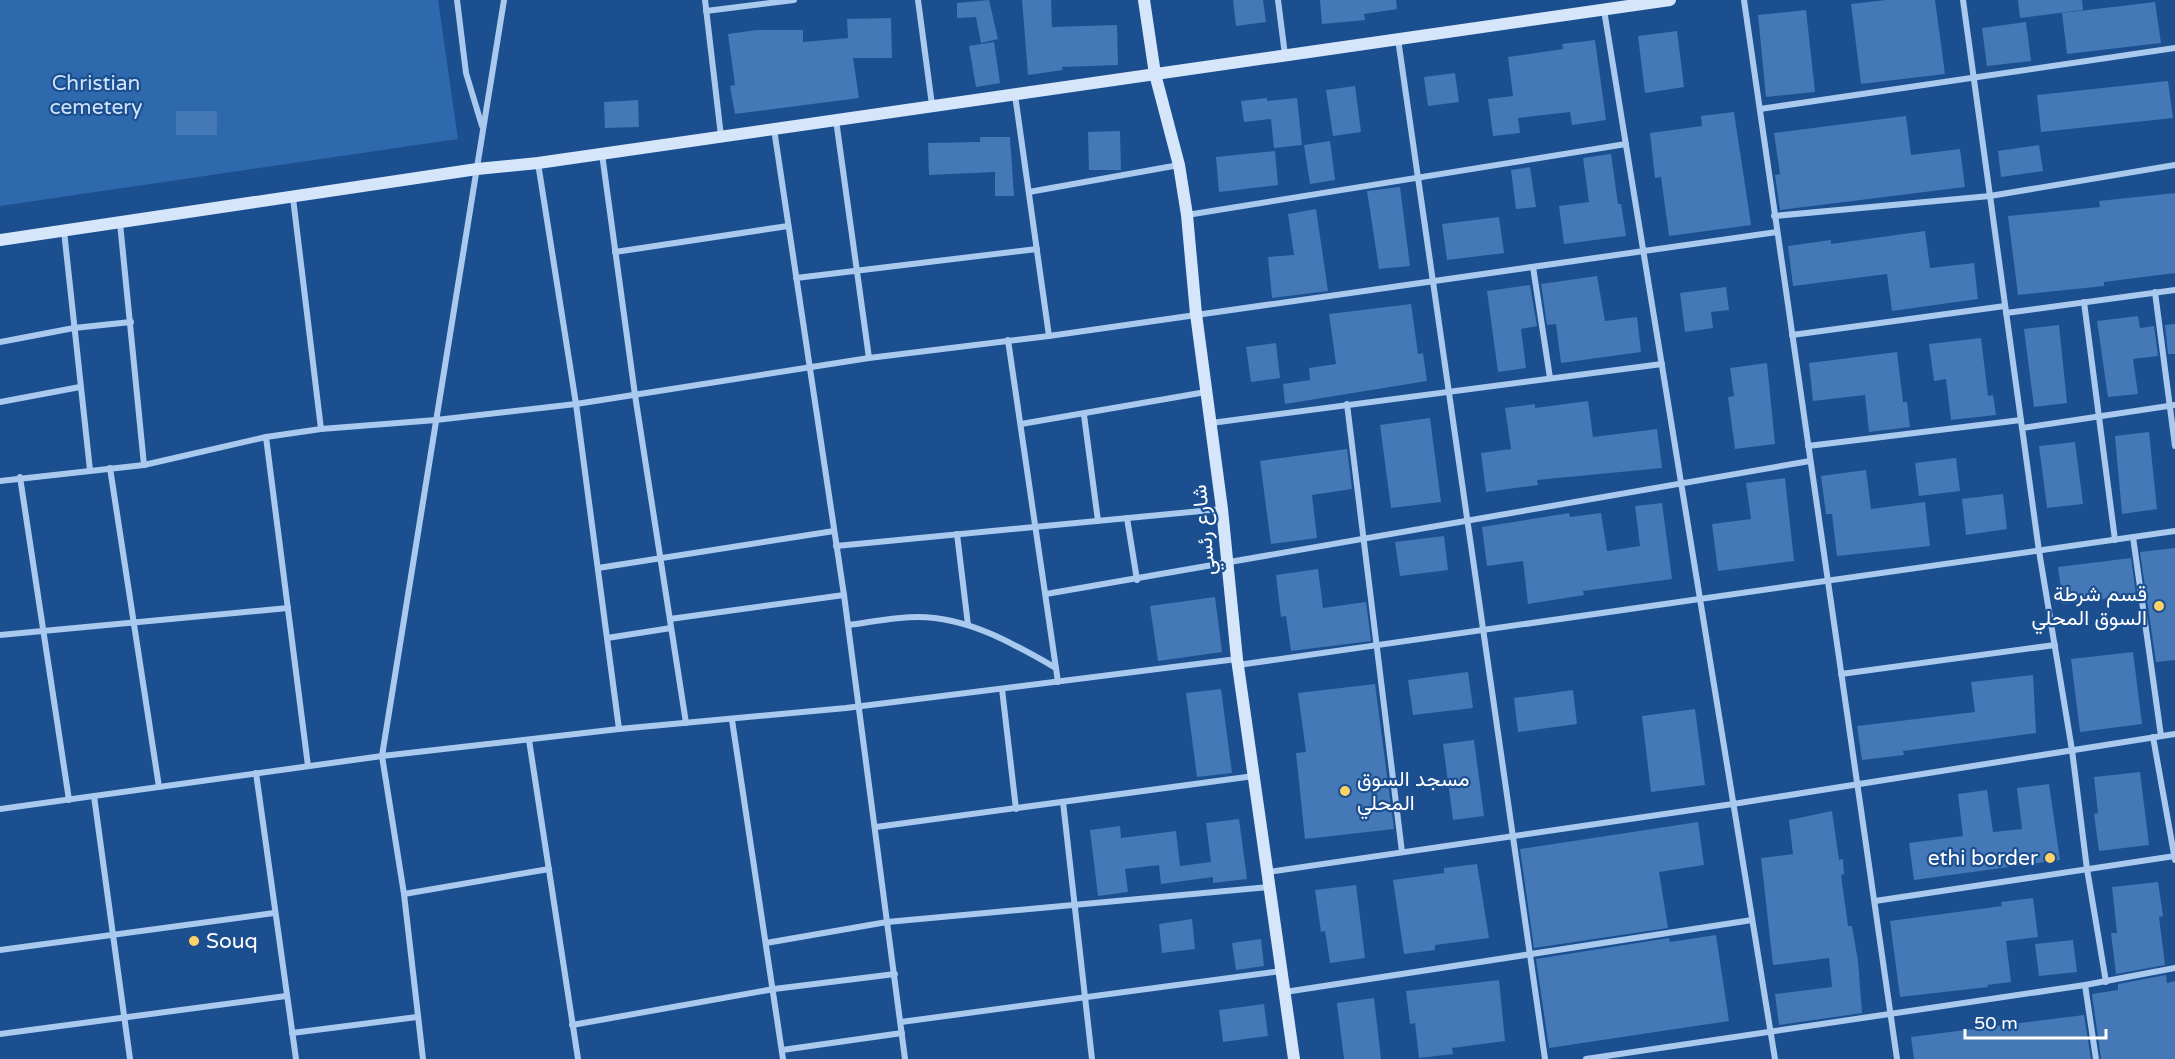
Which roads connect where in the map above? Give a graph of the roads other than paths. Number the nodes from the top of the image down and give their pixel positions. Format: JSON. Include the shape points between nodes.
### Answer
{"nodes":[{"id":1,"x":457,"y":0,"type":"edge"},
{"id":2,"x":504,"y":0,"type":"edge"},
{"id":3,"x":705,"y":0,"type":"edge"},
{"id":4,"x":794,"y":0,"type":"edge"},
{"id":5,"x":918,"y":0,"type":"edge"},
{"id":6,"x":1144,"y":0,"type":"edge"},
{"id":7,"x":1278,"y":0,"type":"edge"},
{"id":8,"x":1670,"y":0,"type":"edge"},
{"id":9,"x":1744,"y":0,"type":"edge"},
{"id":10,"x":1963,"y":0,"type":"edge"},
{"id":11,"x":1604,"y":10,"type":"junction"},
{"id":12,"x":706,"y":11,"type":"junction"},
{"id":13,"x":1398,"y":39,"type":"junction"},
{"id":14,"x":2175,"y":48,"type":"edge"},
{"id":15,"x":1285,"y":55,"type":"junction"},
{"id":16,"x":1155,"y":74,"type":"junction"},
{"id":17,"x":1973,"y":76,"type":"junction"},
{"id":18,"x":1015,"y":95,"type":"junction"},
{"id":19,"x":932,"y":105,"type":"junction"},
{"id":20,"x":1760,"y":109,"type":"junction"},
{"id":21,"x":836,"y":120,"type":"junction"},
{"id":22,"x":774,"y":129,"type":"junction"},
{"id":23,"x":483,"y":130,"type":"junction"},
{"id":24,"x":721,"y":137,"type":"junction"},
{"id":25,"x":1626,"y":144,"type":"junction"},
{"id":26,"x":602,"y":154,"type":"junction"},
{"id":27,"x":538,"y":163,"type":"junction"},
{"id":28,"x":1179,"y":165,"type":"junction"},
{"id":29,"x":2175,"y":165,"type":"edge"},
{"id":30,"x":477,"y":169,"type":"junction"},
{"id":31,"x":1419,"y":178,"type":"junction"},
{"id":32,"x":1029,"y":192,"type":"junction"},
{"id":33,"x":1990,"y":196,"type":"junction"},
{"id":34,"x":293,"y":198,"type":"junction"},
{"id":35,"x":1187,"y":215,"type":"junction"},
{"id":36,"x":1774,"y":216,"type":"junction"},
{"id":37,"x":120,"y":224,"type":"junction"},
{"id":38,"x":788,"y":226,"type":"junction"},
{"id":39,"x":64,"y":231,"type":"junction"},
{"id":40,"x":1777,"y":232,"type":"junction"},
{"id":41,"x":0,"y":240,"type":"edge"},
{"id":42,"x":1037,"y":249,"type":"junction"},
{"id":43,"x":615,"y":252,"type":"junction"},
{"id":44,"x":1643,"y":252,"type":"junction"},
{"id":45,"x":1533,"y":267,"type":"junction"},
{"id":46,"x":859,"y":271,"type":"junction"},
{"id":47,"x":796,"y":278,"type":"junction"},
{"id":48,"x":1435,"y":280,"type":"junction"},
{"id":49,"x":2175,"y":290,"type":"edge"},
{"id":50,"x":2155,"y":292,"type":"junction"},
{"id":51,"x":2084,"y":302,"type":"junction"},
{"id":52,"x":2005,"y":309,"type":"junction"},
{"id":53,"x":1196,"y":314,"type":"junction"},
{"id":54,"x":131,"y":322,"type":"junction"},
{"id":55,"x":74,"y":328,"type":"junction"},
{"id":56,"x":1792,"y":334,"type":"junction"},
{"id":57,"x":1049,"y":336,"type":"junction"},
{"id":58,"x":1008,"y":340,"type":"junction"},
{"id":59,"x":0,"y":342,"type":"edge"},
{"id":60,"x":869,"y":358,"type":"junction"},
{"id":61,"x":1662,"y":364,"type":"junction"},
{"id":62,"x":809,"y":369,"type":"junction"},
{"id":63,"x":1550,"y":378,"type":"junction"},
{"id":64,"x":80,"y":387,"type":"junction"},
{"id":65,"x":1450,"y":390,"type":"junction"},
{"id":66,"x":1207,"y":392,"type":"junction"},
{"id":67,"x":635,"y":395,"type":"junction"},
{"id":68,"x":0,"y":402,"type":"edge"},
{"id":69,"x":576,"y":404,"type":"junction"},
{"id":70,"x":1347,"y":404,"type":"junction"},
{"id":71,"x":2172,"y":405,"type":"edge"},
{"id":72,"x":1084,"y":415,"type":"junction"},
{"id":73,"x":2100,"y":416,"type":"junction"},
{"id":74,"x":436,"y":420,"type":"junction"},
{"id":75,"x":2021,"y":420,"type":"junction"},
{"id":76,"x":1211,"y":423,"type":"junction"},
{"id":77,"x":1021,"y":424,"type":"junction"},
{"id":78,"x":2022,"y":428,"type":"junction"},
{"id":79,"x":321,"y":429,"type":"junction"},
{"id":80,"x":266,"y":437,"type":"junction"},
{"id":81,"x":1808,"y":446,"type":"junction"},
{"id":82,"x":2175,"y":446,"type":"edge"},
{"id":83,"x":1810,"y":461,"type":"junction"},
{"id":84,"x":144,"y":465,"type":"junction"},
{"id":85,"x":110,"y":468,"type":"junction"},
{"id":86,"x":90,"y":470,"type":"junction"},
{"id":87,"x":20,"y":477,"type":"junction"},
{"id":88,"x":0,"y":481,"type":"edge"},
{"id":89,"x":1681,"y":484,"type":"junction"},
{"id":90,"x":1222,"y":509,"type":"junction"},
{"id":91,"x":1127,"y":518,"type":"junction"},
{"id":92,"x":1098,"y":521,"type":"junction"},
{"id":93,"x":1467,"y":522,"type":"junction"},
{"id":94,"x":1036,"y":527,"type":"junction"},
{"id":95,"x":834,"y":531,"type":"junction"},
{"id":96,"x":2175,"y":531,"type":"edge"},
{"id":97,"x":957,"y":534,"type":"junction"},
{"id":98,"x":2133,"y":537,"type":"junction"},
{"id":99,"x":1365,"y":540,"type":"junction"},
{"id":100,"x":2115,"y":540,"type":"junction"},
{"id":101,"x":836,"y":546,"type":"junction"},
{"id":102,"x":2039,"y":551,"type":"junction"},
{"id":103,"x":660,"y":557,"type":"junction"},
{"id":104,"x":1226,"y":564,"type":"junction"},
{"id":105,"x":598,"y":568,"type":"junction"},
{"id":106,"x":1137,"y":580,"type":"junction"},
{"id":107,"x":1827,"y":581,"type":"junction"},
{"id":108,"x":1046,"y":594,"type":"junction"},
{"id":109,"x":844,"y":595,"type":"junction"},
{"id":110,"x":1700,"y":599,"type":"junction"},
{"id":111,"x":288,"y":608,"type":"junction"},
{"id":112,"x":670,"y":619,"type":"junction"},
{"id":113,"x":134,"y":622,"type":"junction"},
{"id":114,"x":848,"y":625,"type":"junction"},
{"id":115,"x":968,"y":625,"type":"junction"},
{"id":116,"x":671,"y":628,"type":"junction"},
{"id":117,"x":44,"y":630,"type":"junction"},
{"id":118,"x":1482,"y":630,"type":"junction"},
{"id":119,"x":0,"y":635,"type":"edge"},
{"id":120,"x":607,"y":638,"type":"junction"},
{"id":121,"x":1377,"y":645,"type":"junction"},
{"id":122,"x":2055,"y":645,"type":"junction"},
{"id":123,"x":1238,"y":662,"type":"junction"},
{"id":124,"x":1056,"y":668,"type":"junction"},
{"id":125,"x":1841,"y":674,"type":"junction"},
{"id":126,"x":1058,"y":682,"type":"junction"},
{"id":127,"x":1002,"y":689,"type":"junction"},
{"id":128,"x":860,"y":706,"type":"junction"},
{"id":129,"x":732,"y":720,"type":"junction"},
{"id":130,"x":686,"y":723,"type":"junction"},
{"id":131,"x":619,"y":729,"type":"junction"},
{"id":132,"x":2175,"y":734,"type":"edge"},
{"id":133,"x":2162,"y":736,"type":"junction"},
{"id":134,"x":2153,"y":737,"type":"junction"},
{"id":135,"x":529,"y":740,"type":"junction"},
{"id":136,"x":2072,"y":750,"type":"junction"},
{"id":137,"x":381,"y":756,"type":"junction"},
{"id":138,"x":308,"y":766,"type":"junction"},
{"id":139,"x":256,"y":773,"type":"junction"},
{"id":140,"x":1254,"y":776,"type":"junction"},
{"id":141,"x":1858,"y":784,"type":"junction"},
{"id":142,"x":159,"y":787,"type":"junction"},
{"id":143,"x":94,"y":796,"type":"junction"},
{"id":144,"x":69,"y":800,"type":"junction"},
{"id":145,"x":1063,"y":802,"type":"junction"},
{"id":146,"x":1733,"y":804,"type":"junction"},
{"id":147,"x":0,"y":809,"type":"edge"},
{"id":148,"x":1016,"y":809,"type":"junction"},
{"id":149,"x":876,"y":827,"type":"junction"},
{"id":150,"x":1513,"y":836,"type":"junction"},
{"id":151,"x":1402,"y":852,"type":"junction"},
{"id":152,"x":2175,"y":856,"type":"edge"},
{"id":153,"x":2175,"y":861,"type":"edge"},
{"id":154,"x":549,"y":868,"type":"junction"},
{"id":155,"x":2087,"y":869,"type":"junction"},
{"id":156,"x":1267,"y":872,"type":"junction"},
{"id":157,"x":1269,"y":887,"type":"junction"},
{"id":158,"x":404,"y":894,"type":"junction"},
{"id":159,"x":1875,"y":901,"type":"junction"},
{"id":160,"x":1075,"y":905,"type":"junction"},
{"id":161,"x":274,"y":913,"type":"junction"},
{"id":162,"x":1752,"y":920,"type":"junction"},
{"id":163,"x":887,"y":922,"type":"junction"},
{"id":164,"x":112,"y":935,"type":"junction"},
{"id":165,"x":766,"y":943,"type":"junction"},
{"id":166,"x":0,"y":951,"type":"edge"},
{"id":167,"x":1528,"y":955,"type":"junction"},
{"id":168,"x":2175,"y":968,"type":"edge"},
{"id":169,"x":1281,"y":971,"type":"junction"},
{"id":170,"x":895,"y":974,"type":"junction"},
{"id":171,"x":2106,"y":982,"type":"junction"},
{"id":172,"x":2085,"y":985,"type":"junction"},
{"id":173,"x":774,"y":989,"type":"junction"},
{"id":174,"x":1284,"y":992,"type":"junction"},
{"id":175,"x":286,"y":996,"type":"junction"},
{"id":176,"x":1085,"y":998,"type":"junction"},
{"id":177,"x":1891,"y":1014,"type":"junction"},
{"id":178,"x":417,"y":1017,"type":"junction"},
{"id":179,"x":123,"y":1018,"type":"junction"},
{"id":180,"x":901,"y":1022,"type":"junction"},
{"id":181,"x":572,"y":1025,"type":"junction"},
{"id":182,"x":1771,"y":1033,"type":"junction"},
{"id":183,"x":0,"y":1034,"type":"edge"},
{"id":184,"x":292,"y":1034,"type":"junction"},
{"id":185,"x":902,"y":1034,"type":"junction"},
{"id":186,"x":782,"y":1050,"type":"junction"},
{"id":187,"x":130,"y":1059,"type":"edge"},
{"id":188,"x":296,"y":1059,"type":"edge"},
{"id":189,"x":423,"y":1059,"type":"edge"},
{"id":190,"x":578,"y":1059,"type":"edge"},
{"id":191,"x":783,"y":1059,"type":"edge"},
{"id":192,"x":906,"y":1059,"type":"edge"},
{"id":193,"x":1092,"y":1059,"type":"edge"},
{"id":194,"x":1293,"y":1059,"type":"edge"},
{"id":195,"x":1545,"y":1059,"type":"edge"},
{"id":196,"x":1586,"y":1059,"type":"edge"},
{"id":197,"x":1775,"y":1059,"type":"edge"},
{"id":198,"x":1897,"y":1059,"type":"edge"},
{"id":199,"x":2096,"y":1059,"type":"edge"}],
"edges":[{"from":1,"to":23,"type":"street","via":[[466,73]]},
{"from":2,"to":23,"type":"street"},
{"from":3,"to":12,"type":"street"},
{"from":4,"to":12,"type":"street"},
{"from":5,"to":19,"type":"street"},
{"from":6,"to":16,"type":"street","name":"شارع رئسي"},
{"from":7,"to":15,"type":"street"},
{"from":8,"to":11,"type":"street"},
{"from":9,"to":20,"type":"street"},
{"from":10,"to":17,"type":"street"},
{"from":11,"to":13,"type":"street"},
{"from":11,"to":25,"type":"street"},
{"from":12,"to":24,"type":"street"},
{"from":13,"to":15,"type":"street"},
{"from":13,"to":31,"type":"street"},
{"from":14,"to":17,"type":"street"},
{"from":15,"to":16,"type":"street"},
{"from":16,"to":18,"type":"street"},
{"from":16,"to":28,"type":"street","name":"شارع رئسي"},
{"from":17,"to":20,"type":"street"},
{"from":17,"to":33,"type":"street"},
{"from":18,"to":19,"type":"street"},
{"from":18,"to":32,"type":"street"},
{"from":19,"to":21,"type":"street"},
{"from":20,"to":36,"type":"street"},
{"from":21,"to":22,"type":"street"},
{"from":21,"to":46,"type":"street"},
{"from":22,"to":24,"type":"street"},
{"from":22,"to":38,"type":"street"},
{"from":23,"to":30,"type":"street"},
{"from":24,"to":26,"type":"street"},
{"from":25,"to":31,"type":"street"},
{"from":25,"to":44,"type":"street"},
{"from":26,"to":27,"type":"street"},
{"from":26,"to":43,"type":"street"},
{"from":27,"to":30,"type":"street"},
{"from":27,"to":69,"type":"street"},
{"from":28,"to":32,"type":"street"},
{"from":28,"to":35,"type":"street","name":"شارع رئسي"},
{"from":29,"to":33,"type":"street"},
{"from":30,"to":34,"type":"street"},
{"from":30,"to":74,"type":"street"},
{"from":31,"to":35,"type":"street"},
{"from":31,"to":48,"type":"street"},
{"from":32,"to":42,"type":"street"},
{"from":33,"to":36,"type":"street"},
{"from":33,"to":52,"type":"street"},
{"from":34,"to":37,"type":"street"},
{"from":34,"to":79,"type":"street"},
{"from":35,"to":53,"type":"street","name":"شارع رئسي"},
{"from":36,"to":40,"type":"street"},
{"from":37,"to":39,"type":"street"},
{"from":37,"to":54,"type":"street"},
{"from":38,"to":43,"type":"street"},
{"from":38,"to":47,"type":"street"},
{"from":39,"to":41,"type":"street"},
{"from":39,"to":55,"type":"street"},
{"from":40,"to":44,"type":"street"},
{"from":40,"to":56,"type":"street"},
{"from":42,"to":46,"type":"street"},
{"from":42,"to":57,"type":"street"},
{"from":43,"to":67,"type":"street"},
{"from":44,"to":45,"type":"street"},
{"from":44,"to":61,"type":"street"},
{"from":45,"to":48,"type":"street"},
{"from":45,"to":63,"type":"street"},
{"from":46,"to":47,"type":"street"},
{"from":46,"to":60,"type":"street"},
{"from":47,"to":62,"type":"street"},
{"from":48,"to":53,"type":"street"},
{"from":48,"to":65,"type":"street"},
{"from":49,"to":50,"type":"street"},
{"from":50,"to":51,"type":"street"},
{"from":50,"to":71,"type":"street"},
{"from":51,"to":52,"type":"street"},
{"from":51,"to":73,"type":"street"},
{"from":52,"to":56,"type":"street"},
{"from":52,"to":75,"type":"street"},
{"from":53,"to":57,"type":"street"},
{"from":53,"to":66,"type":"street","name":"شارع رئسي"},
{"from":54,"to":55,"type":"street"},
{"from":54,"to":84,"type":"street"},
{"from":55,"to":59,"type":"street"},
{"from":55,"to":64,"type":"street"},
{"from":56,"to":81,"type":"street"},
{"from":57,"to":58,"type":"street"},
{"from":58,"to":60,"type":"street"},
{"from":58,"to":77,"type":"street"},
{"from":60,"to":62,"type":"street"},
{"from":61,"to":63,"type":"street"},
{"from":61,"to":89,"type":"street"},
{"from":62,"to":67,"type":"street"},
{"from":62,"to":95,"type":"street"},
{"from":63,"to":65,"type":"street"},
{"from":64,"to":68,"type":"street"},
{"from":64,"to":86,"type":"street"},
{"from":65,"to":70,"type":"street"},
{"from":65,"to":93,"type":"street"},
{"from":66,"to":72,"type":"street"},
{"from":66,"to":76,"type":"street","name":"شارع رئسي"},
{"from":67,"to":69,"type":"street"},
{"from":67,"to":103,"type":"street"},
{"from":69,"to":74,"type":"street"},
{"from":69,"to":105,"type":"street"},
{"from":70,"to":76,"type":"street"},
{"from":70,"to":99,"type":"street"},
{"from":71,"to":73,"type":"street"},
{"from":71,"to":82,"type":"street"},
{"from":72,"to":77,"type":"street"},
{"from":72,"to":92,"type":"street"},
{"from":73,"to":78,"type":"street"},
{"from":73,"to":100,"type":"street"},
{"from":74,"to":79,"type":"street"},
{"from":74,"to":137,"type":"street"},
{"from":75,"to":78,"type":"street"},
{"from":75,"to":81,"type":"street"},
{"from":76,"to":90,"type":"street","name":"شارع رئسي"},
{"from":77,"to":94,"type":"street"},
{"from":78,"to":102,"type":"street"},
{"from":79,"to":80,"type":"street"},
{"from":80,"to":84,"type":"street"},
{"from":80,"to":111,"type":"street"},
{"from":81,"to":83,"type":"street"},
{"from":83,"to":89,"type":"street"},
{"from":83,"to":107,"type":"street"},
{"from":84,"to":85,"type":"street"},
{"from":85,"to":86,"type":"street"},
{"from":85,"to":113,"type":"street"},
{"from":86,"to":87,"type":"street"},
{"from":87,"to":88,"type":"street"},
{"from":87,"to":117,"type":"street"},
{"from":89,"to":93,"type":"street"},
{"from":89,"to":110,"type":"street"},
{"from":90,"to":91,"type":"street"},
{"from":90,"to":104,"type":"street","name":"شارع رئسي"},
{"from":91,"to":92,"type":"street"},
{"from":91,"to":106,"type":"street"},
{"from":92,"to":94,"type":"street"},
{"from":93,"to":99,"type":"street"},
{"from":93,"to":118,"type":"street"},
{"from":94,"to":97,"type":"street"},
{"from":94,"to":108,"type":"street"},
{"from":95,"to":101,"type":"street"},
{"from":95,"to":103,"type":"street"},
{"from":96,"to":98,"type":"street"},
{"from":97,"to":101,"type":"street"},
{"from":97,"to":115,"type":"street"},
{"from":98,"to":100,"type":"street"},
{"from":98,"to":133,"type":"street"},
{"from":99,"to":104,"type":"street"},
{"from":99,"to":121,"type":"street"},
{"from":100,"to":102,"type":"street"},
{"from":101,"to":109,"type":"street"},
{"from":102,"to":107,"type":"street"},
{"from":102,"to":122,"type":"street"},
{"from":103,"to":105,"type":"street"},
{"from":103,"to":112,"type":"street"},
{"from":104,"to":106,"type":"street"},
{"from":104,"to":123,"type":"street","name":"شارع رئسي"},
{"from":105,"to":120,"type":"street"},
{"from":106,"to":108,"type":"street"},
{"from":107,"to":110,"type":"street"},
{"from":107,"to":125,"type":"street"},
{"from":108,"to":124,"type":"street"},
{"from":109,"to":112,"type":"street"},
{"from":109,"to":114,"type":"street"},
{"from":110,"to":118,"type":"street"},
{"from":110,"to":146,"type":"street"},
{"from":111,"to":113,"type":"street"},
{"from":111,"to":138,"type":"street"},
{"from":112,"to":116,"type":"street"},
{"from":113,"to":117,"type":"street"},
{"from":113,"to":142,"type":"street"},
{"from":114,"to":115,"type":"street","via":[[917,617]]},
{"from":114,"to":128,"type":"street"},
{"from":115,"to":124,"type":"street","via":[[1006,640]]},
{"from":116,"to":120,"type":"street"},
{"from":116,"to":130,"type":"street"},
{"from":117,"to":119,"type":"street"},
{"from":117,"to":144,"type":"street"},
{"from":118,"to":121,"type":"street"},
{"from":118,"to":150,"type":"street"},
{"from":120,"to":131,"type":"street"},
{"from":121,"to":123,"type":"street"},
{"from":121,"to":151,"type":"street"},
{"from":122,"to":125,"type":"street"},
{"from":122,"to":136,"type":"street"},
{"from":123,"to":126,"type":"street"},
{"from":123,"to":140,"type":"street","name":"شارع رئسي"},
{"from":124,"to":126,"type":"street"},
{"from":125,"to":141,"type":"street"},
{"from":126,"to":127,"type":"street"},
{"from":127,"to":128,"type":"street"},
{"from":127,"to":148,"type":"street"},
{"from":128,"to":129,"type":"street"},
{"from":128,"to":149,"type":"street"},
{"from":129,"to":130,"type":"street"},
{"from":129,"to":165,"type":"street"},
{"from":130,"to":131,"type":"street"},
{"from":131,"to":135,"type":"street"},
{"from":132,"to":133,"type":"street"},
{"from":133,"to":134,"type":"street"},
{"from":134,"to":136,"type":"street"},
{"from":134,"to":152,"type":"street"},
{"from":135,"to":137,"type":"street"},
{"from":135,"to":154,"type":"street"},
{"from":136,"to":141,"type":"street"},
{"from":136,"to":155,"type":"street"},
{"from":137,"to":138,"type":"street"},
{"from":137,"to":158,"type":"street"},
{"from":138,"to":139,"type":"street"},
{"from":139,"to":142,"type":"street"},
{"from":139,"to":161,"type":"street"},
{"from":140,"to":145,"type":"street"},
{"from":140,"to":156,"type":"street","name":"شارع رئسي"},
{"from":141,"to":146,"type":"street"},
{"from":141,"to":159,"type":"street"},
{"from":142,"to":143,"type":"street"},
{"from":143,"to":144,"type":"street"},
{"from":143,"to":164,"type":"street"},
{"from":144,"to":147,"type":"street"},
{"from":145,"to":148,"type":"street"},
{"from":145,"to":160,"type":"street"},
{"from":146,"to":150,"type":"street"},
{"from":146,"to":162,"type":"street"},
{"from":148,"to":149,"type":"street"},
{"from":149,"to":163,"type":"street"},
{"from":150,"to":151,"type":"street"},
{"from":150,"to":167,"type":"street"},
{"from":151,"to":156,"type":"street"},
{"from":152,"to":153,"type":"street"},
{"from":152,"to":155,"type":"street"},
{"from":154,"to":158,"type":"street"},
{"from":154,"to":181,"type":"street"},
{"from":155,"to":159,"type":"street"},
{"from":155,"to":171,"type":"street"},
{"from":156,"to":157,"type":"street","name":"شارع رئسي"},
{"from":157,"to":160,"type":"street"},
{"from":157,"to":169,"type":"street","name":"شارع رئسي"},
{"from":158,"to":178,"type":"street"},
{"from":159,"to":177,"type":"street"},
{"from":160,"to":163,"type":"street"},
{"from":160,"to":176,"type":"street"},
{"from":161,"to":164,"type":"street"},
{"from":161,"to":175,"type":"street"},
{"from":162,"to":167,"type":"street"},
{"from":162,"to":182,"type":"street"},
{"from":163,"to":165,"type":"street"},
{"from":163,"to":170,"type":"street"},
{"from":164,"to":166,"type":"street"},
{"from":164,"to":179,"type":"street"},
{"from":165,"to":173,"type":"street"},
{"from":167,"to":174,"type":"street"},
{"from":167,"to":195,"type":"street"},
{"from":168,"to":171,"type":"street"},
{"from":169,"to":174,"type":"street","name":"شارع رئسي"},
{"from":169,"to":176,"type":"street"},
{"from":170,"to":173,"type":"street"},
{"from":170,"to":180,"type":"street"},
{"from":171,"to":172,"type":"street"},
{"from":172,"to":177,"type":"street"},
{"from":172,"to":199,"type":"street"},
{"from":173,"to":181,"type":"street"},
{"from":173,"to":186,"type":"street"},
{"from":174,"to":194,"type":"street","name":"شارع رئسي"},
{"from":175,"to":179,"type":"street"},
{"from":175,"to":184,"type":"street"},
{"from":176,"to":180,"type":"street"},
{"from":176,"to":193,"type":"street"},
{"from":177,"to":182,"type":"street"},
{"from":177,"to":198,"type":"street"},
{"from":178,"to":184,"type":"street"},
{"from":178,"to":189,"type":"street"},
{"from":179,"to":183,"type":"street"},
{"from":179,"to":187,"type":"street"},
{"from":180,"to":185,"type":"street"},
{"from":181,"to":190,"type":"street"},
{"from":182,"to":196,"type":"street"},
{"from":182,"to":197,"type":"street"},
{"from":184,"to":188,"type":"street"},
{"from":185,"to":186,"type":"street"},
{"from":185,"to":192,"type":"street"},
{"from":186,"to":191,"type":"street"}]}
